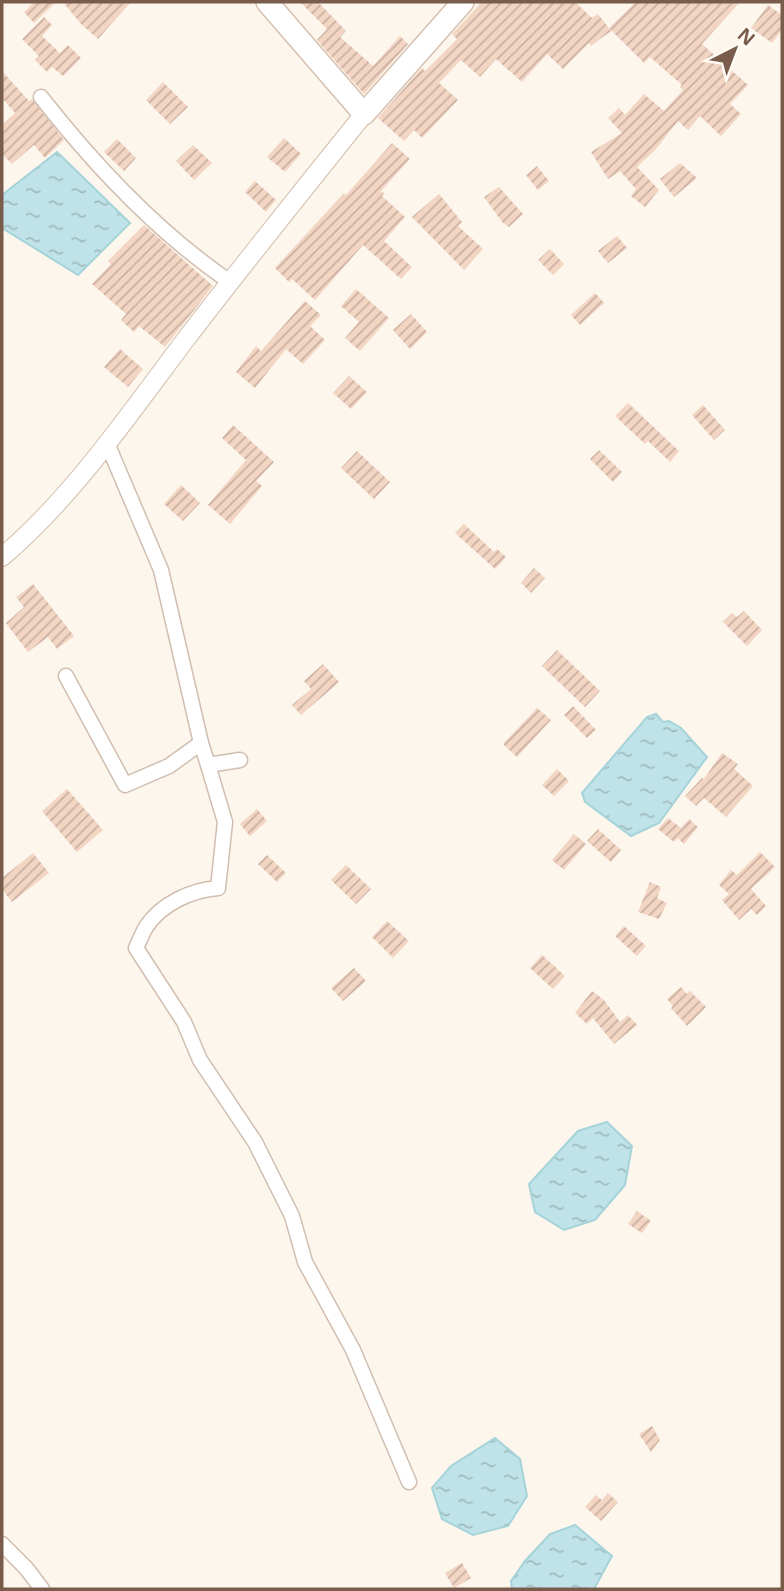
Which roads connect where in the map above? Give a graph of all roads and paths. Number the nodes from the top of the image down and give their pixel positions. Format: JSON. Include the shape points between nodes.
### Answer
{"nodes":[{"id":1,"x":267,"y":2,"type":"edge"},
{"id":2,"x":463,"y":2,"type":"edge"},
{"id":3,"x":41,"y":97,"type":"dead end"},
{"id":4,"x":364,"y":114,"type":"junction"},
{"id":5,"x":230,"y":282,"type":"junction"},
{"id":6,"x":107,"y":443,"type":"junction"},
{"id":7,"x":2,"y":557,"type":"edge"},
{"id":8,"x":66,"y":676,"type":"dead end"},
{"id":9,"x":201,"y":743,"type":"junction"},
{"id":10,"x":240,"y":760,"type":"dead end"},
{"id":11,"x":208,"y":765,"type":"junction"},
{"id":12,"x":409,"y":1482,"type":"dead end"},
{"id":13,"x":2,"y":1544,"type":"edge"},
{"id":14,"x":42,"y":1589,"type":"edge"}],
"edges":[{"from":1,"to":4,"type":"main road"},
{"from":2,"to":4,"type":"main road"},
{"from":3,"to":5,"type":"street","via":[[93,159],[159,225]]},
{"from":4,"to":5,"type":"street"},
{"from":5,"to":6,"type":"street"},
{"from":6,"to":7,"type":"street","via":[[29,534]]},
{"from":6,"to":9,"type":"street","via":[[161,570]]},
{"from":8,"to":9,"type":"street","via":[[125,785],[169,766]]},
{"from":9,"to":11,"type":"street"},
{"from":10,"to":11,"type":"street"},
{"from":11,"to":12,"type":"street","via":[[225,822],[218,888],[202,889],[166,906],[146,927],[136,948],[184,1022],[200,1059],[256,1142],[292,1216],[305,1262],[353,1350]]},
{"from":13,"to":14,"type":"street"}]}
